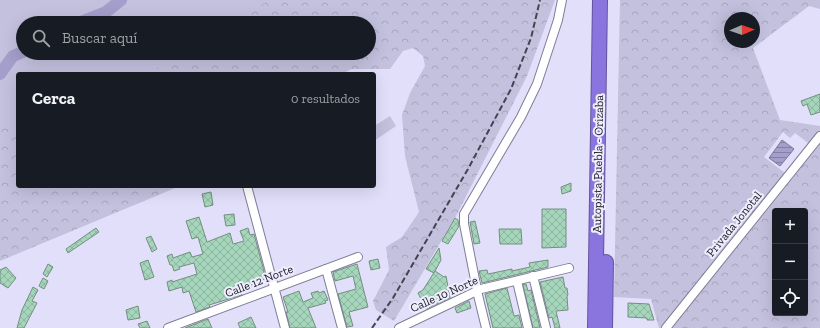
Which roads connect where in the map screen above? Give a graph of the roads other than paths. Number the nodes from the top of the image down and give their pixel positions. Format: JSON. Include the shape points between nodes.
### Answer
{"nodes":[{"id":1,"x":562,"y":0,"type":"edge"},
{"id":2,"x":600,"y":0,"type":"edge"},
{"id":3,"x":610,"y":0,"type":"edge"},
{"id":4,"x":820,"y":136,"type":"edge"},
{"id":5,"x":248,"y":188,"type":"edge"},
{"id":6,"x":358,"y":256,"type":"dead end"},
{"id":7,"x":569,"y":268,"type":"dead end"},
{"id":8,"x":326,"y":269,"type":"junction"},
{"id":9,"x":533,"y":276,"type":"junction"},
{"id":10,"x":517,"y":281,"type":"junction"},
{"id":11,"x":274,"y":289,"type":"junction"},
{"id":12,"x":477,"y":292,"type":"junction"},
{"id":13,"x":168,"y":328,"type":"edge"},
{"id":14,"x":285,"y":328,"type":"edge"},
{"id":15,"x":342,"y":328,"type":"edge"},
{"id":16,"x":399,"y":328,"type":"edge"},
{"id":17,"x":486,"y":328,"type":"edge"},
{"id":18,"x":528,"y":328,"type":"edge"},
{"id":19,"x":546,"y":328,"type":"edge"},
{"id":20,"x":595,"y":328,"type":"edge"},
{"id":21,"x":605,"y":328,"type":"edge"},
{"id":22,"x":666,"y":328,"type":"edge"}],
"edges":[{"from":1,"to":12,"type":"street","via":[[537,84],[521,117],[464,214]]},
{"from":2,"to":20,"type":"highway","name":"Autopista Puebla - Orizaba"},
{"from":3,"to":21,"type":"highway","name":"Autopista Puebla - Orizaba"},
{"from":4,"to":22,"type":"street","name":"Privada Jonotal"},
{"from":5,"to":11,"type":"street"},
{"from":6,"to":8,"type":"street","name":"Calle 12 Norte"},
{"from":7,"to":9,"type":"street","name":"Calle 10 Norte"},
{"from":8,"to":11,"type":"street","name":"Calle 12 Norte"},
{"from":8,"to":15,"type":"street"},
{"from":9,"to":10,"type":"street","name":"Calle 10 Norte"},
{"from":9,"to":19,"type":"street"},
{"from":10,"to":12,"type":"street","name":"Calle 10 Norte"},
{"from":10,"to":18,"type":"street"},
{"from":11,"to":13,"type":"street","name":"Calle 12 Norte"},
{"from":11,"to":14,"type":"street"},
{"from":12,"to":16,"type":"street","name":"Calle 10 Norte"},
{"from":12,"to":17,"type":"street"}]}
